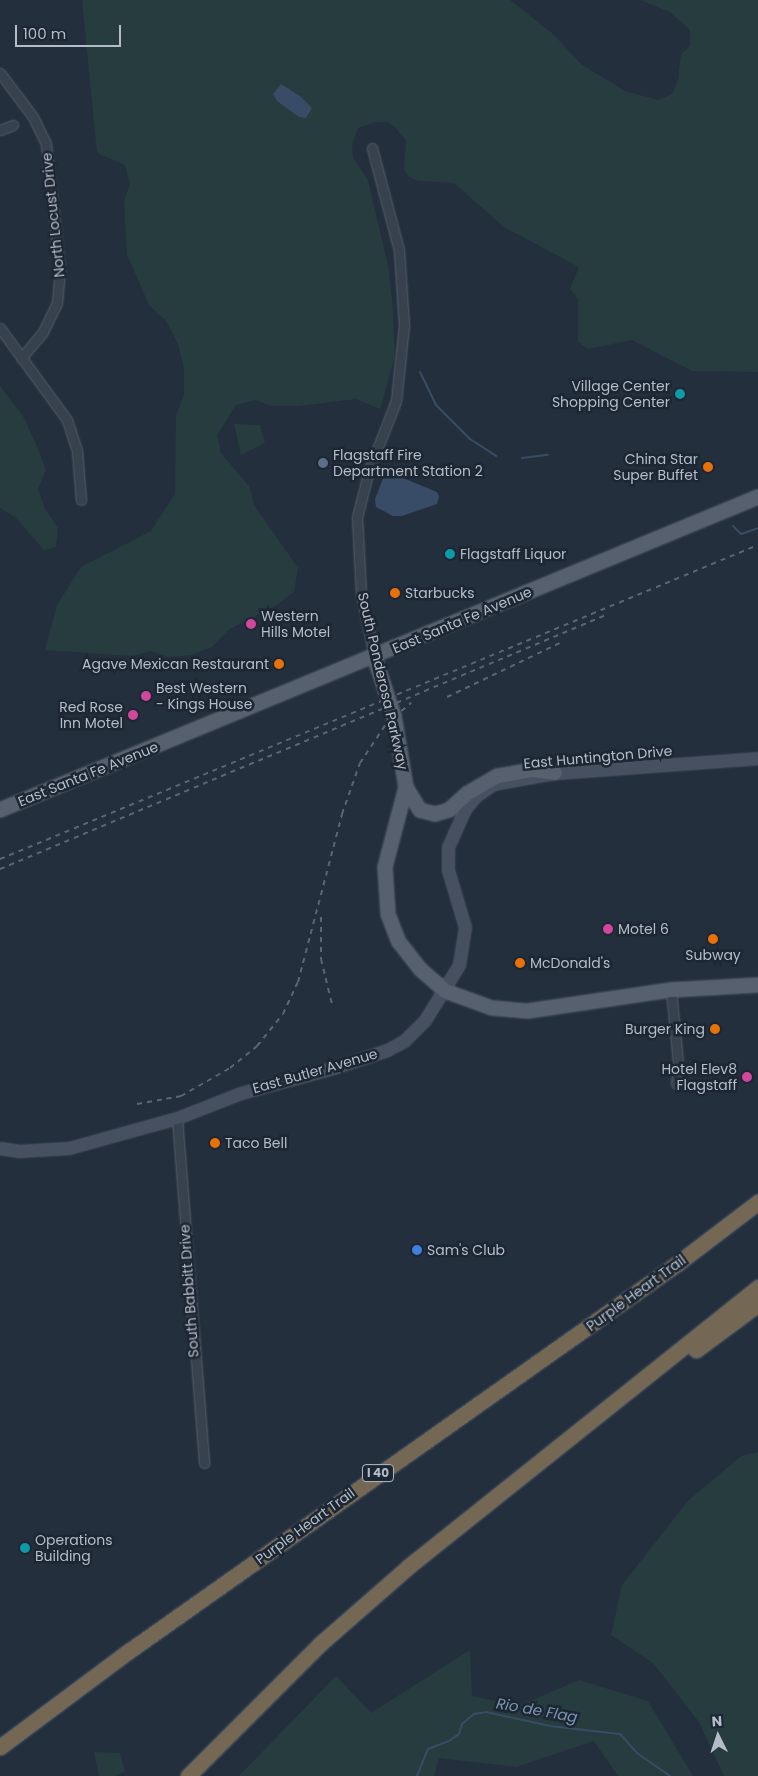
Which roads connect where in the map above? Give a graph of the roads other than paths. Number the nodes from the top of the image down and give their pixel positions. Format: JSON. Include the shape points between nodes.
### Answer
{"nodes":[{"id":1,"x":0,"y":73,"type":"edge"},
{"id":2,"x":13,"y":125,"type":"dead end"},
{"id":3,"x":0,"y":130,"type":"edge"},
{"id":4,"x":372,"y":148,"type":"dead end"},
{"id":5,"x":0,"y":328,"type":"edge"},
{"id":6,"x":21,"y":358,"type":"junction"},
{"id":7,"x":758,"y":497,"type":"edge"},
{"id":8,"x":81,"y":500,"type":"dead end"},
{"id":9,"x":374,"y":656,"type":"junction"},
{"id":10,"x":758,"y":758,"type":"edge"},
{"id":11,"x":555,"y":773,"type":"junction"},
{"id":12,"x":406,"y":787,"type":"junction"},
{"id":13,"x":0,"y":810,"type":"edge"},
{"id":14,"x":758,"y":985,"type":"edge"},
{"id":15,"x":672,"y":990,"type":"junction"},
{"id":16,"x":445,"y":992,"type":"junction"},
{"id":17,"x":676,"y":1084,"type":"dead end"},
{"id":18,"x":177,"y":1118,"type":"junction"},
{"id":19,"x":0,"y":1148,"type":"edge"},
{"id":20,"x":758,"y":1189,"type":"edge"},
{"id":21,"x":758,"y":1202,"type":"edge"},
{"id":22,"x":758,"y":1287,"type":"edge"},
{"id":23,"x":758,"y":1304,"type":"edge"},
{"id":24,"x":529,"y":1369,"type":"junction"},
{"id":25,"x":649,"y":1376,"type":"junction"},
{"id":26,"x":204,"y":1463,"type":"dead end"},
{"id":27,"x":0,"y":1748,"type":"edge"},
{"id":28,"x":188,"y":1776,"type":"edge"}],
"edges":[{"from":1,"to":6,"type":"street","name":"North Locust Drive","via":[[32,117],[46,144],[60,269],[57,303],[43,332]]},
{"from":2,"to":3,"type":"street"},
{"from":4,"to":9,"type":"street","name":"South Ponderosa Parkway","via":[[399,250],[404,325],[396,401],[369,470],[357,518],[361,594]]},
{"from":5,"to":6,"type":"street"},
{"from":6,"to":8,"type":"street","via":[[67,420],[77,451]]},
{"from":7,"to":9,"type":"main road","name":"East Santa Fe Avenue"},
{"from":9,"to":12,"type":"main road","name":"South Ponderosa Parkway","via":[[394,716]]},
{"from":9,"to":13,"type":"main road","name":"East Santa Fe Avenue"},
{"from":10,"to":11,"type":"street","name":"East Huntington Drive"},
{"from":11,"to":12,"type":"main road","via":[[532,770],[498,776],[468,793],[449,810],[435,814],[420,810]]},
{"from":11,"to":16,"type":"street","name":"East Huntington Drive","via":[[493,784],[483,789],[465,809],[453,831],[447,864],[462,913],[465,937],[459,965]]},
{"from":12,"to":16,"type":"main road","name":"South Ponderosa Parkway","via":[[386,867],[388,914],[399,942],[420,969]]},
{"from":14,"to":15,"type":"main road"},
{"from":15,"to":16,"type":"main road","via":[[528,1011],[492,1008]]},
{"from":15,"to":17,"type":"street","via":[[678,1062]]},
{"from":16,"to":18,"type":"street","name":"East Butler Avenue","via":[[418,1028],[387,1050],[241,1093]]},
{"from":18,"to":19,"type":"street","name":"East Butler Avenue","via":[[69,1148],[19,1151]]},
{"from":18,"to":26,"type":"street","name":"South Babbitt Drive"},
{"from":20,"to":24,"type":"highway","via":[[696,1240],[542,1354]]},
{"from":21,"to":24,"type":"highway","name":"Purple Heart Trail","number":"I 40"},
{"from":22,"to":25,"type":"highway"},
{"from":23,"to":25,"type":"highway","via":[[675,1365]]},
{"from":24,"to":27,"type":"highway","name":"Purple Heart Trail","number":"I 40","via":[[129,1651]]},
{"from":25,"to":28,"type":"highway","via":[[531,1466],[356,1611]]}]}
